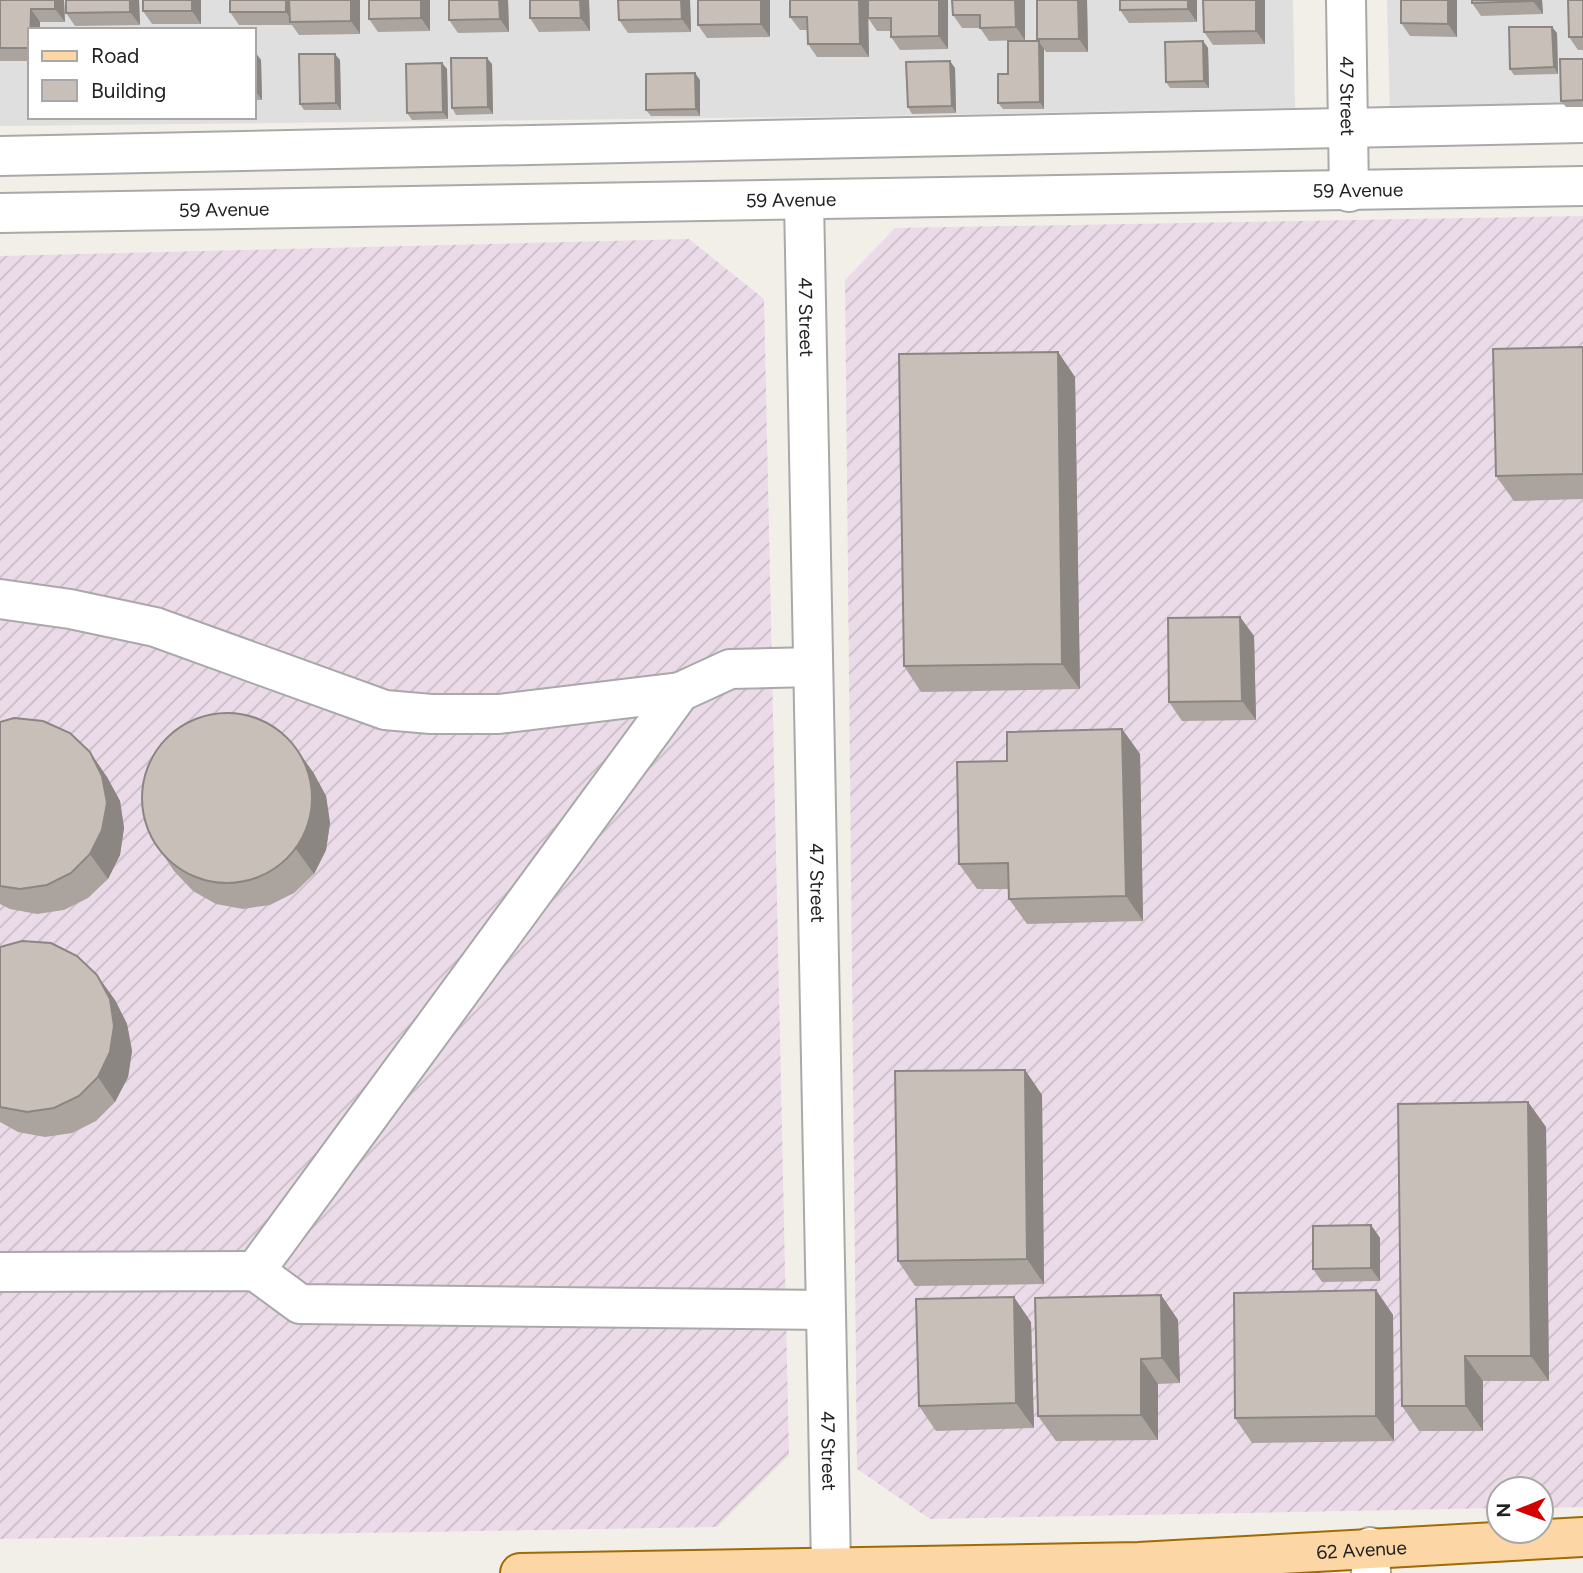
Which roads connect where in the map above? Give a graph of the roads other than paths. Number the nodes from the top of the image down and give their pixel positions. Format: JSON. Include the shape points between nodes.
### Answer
{"nodes":[{"id":1,"x":1346,"y":0,"type":"edge"},
{"id":2,"x":1583,"y":123,"type":"edge"},
{"id":3,"x":1348,"y":128,"type":"junction"},
{"id":4,"x":0,"y":156,"type":"edge"},
{"id":5,"x":1583,"y":186,"type":"edge"},
{"id":6,"x":1349,"y":192,"type":"junction"},
{"id":7,"x":804,"y":201,"type":"junction"},
{"id":8,"x":0,"y":213,"type":"edge"},
{"id":9,"x":0,"y":599,"type":"edge"},
{"id":10,"x":813,"y":667,"type":"junction"},
{"id":11,"x":680,"y":692,"type":"junction"},
{"id":12,"x":255,"y":1271,"type":"junction"},
{"id":13,"x":0,"y":1272,"type":"edge"},
{"id":14,"x":825,"y":1310,"type":"junction"},
{"id":15,"x":1583,"y":1538,"type":"edge"},
{"id":16,"x":1370,"y":1560,"type":"edge"},
{"id":17,"x":1139,"y":1562,"type":"junction"},
{"id":18,"x":815,"y":1568,"type":"edge"},
{"id":19,"x":520,"y":1573,"type":"edge"},
{"id":20,"x":1258,"y":1573,"type":"edge"}],
"edges":[{"from":1,"to":3,"type":"street","name":"47 Street"},
{"from":2,"to":3,"type":"street"},
{"from":3,"to":4,"type":"street"},
{"from":3,"to":6,"type":"street","name":"47 Street"},
{"from":5,"to":6,"type":"street","name":"59 Avenue"},
{"from":6,"to":7,"type":"street","name":"59 Avenue"},
{"from":7,"to":8,"type":"street","name":"59 Avenue"},
{"from":7,"to":10,"type":"street","name":"47 Street"},
{"from":9,"to":11,"type":"street","via":[[70,608],[155,627],[385,710],[499,714]]},
{"from":10,"to":11,"type":"street","via":[[730,669]]},
{"from":10,"to":14,"type":"street","name":"47 Street"},
{"from":11,"to":12,"type":"street"},
{"from":12,"to":13,"type":"street"},
{"from":12,"to":14,"type":"street","via":[[300,1304]]},
{"from":14,"to":18,"type":"street","name":"47 Street"},
{"from":15,"to":16,"type":"main road","name":"62 Avenue"},
{"from":16,"to":17,"type":"main road","name":"62 Avenue"},
{"from":17,"to":18,"type":"main road","name":"62 Avenue"},
{"from":17,"to":20,"type":"main road","name":"62 Avenue"},
{"from":18,"to":19,"type":"main road","name":"62 Avenue"}]}
